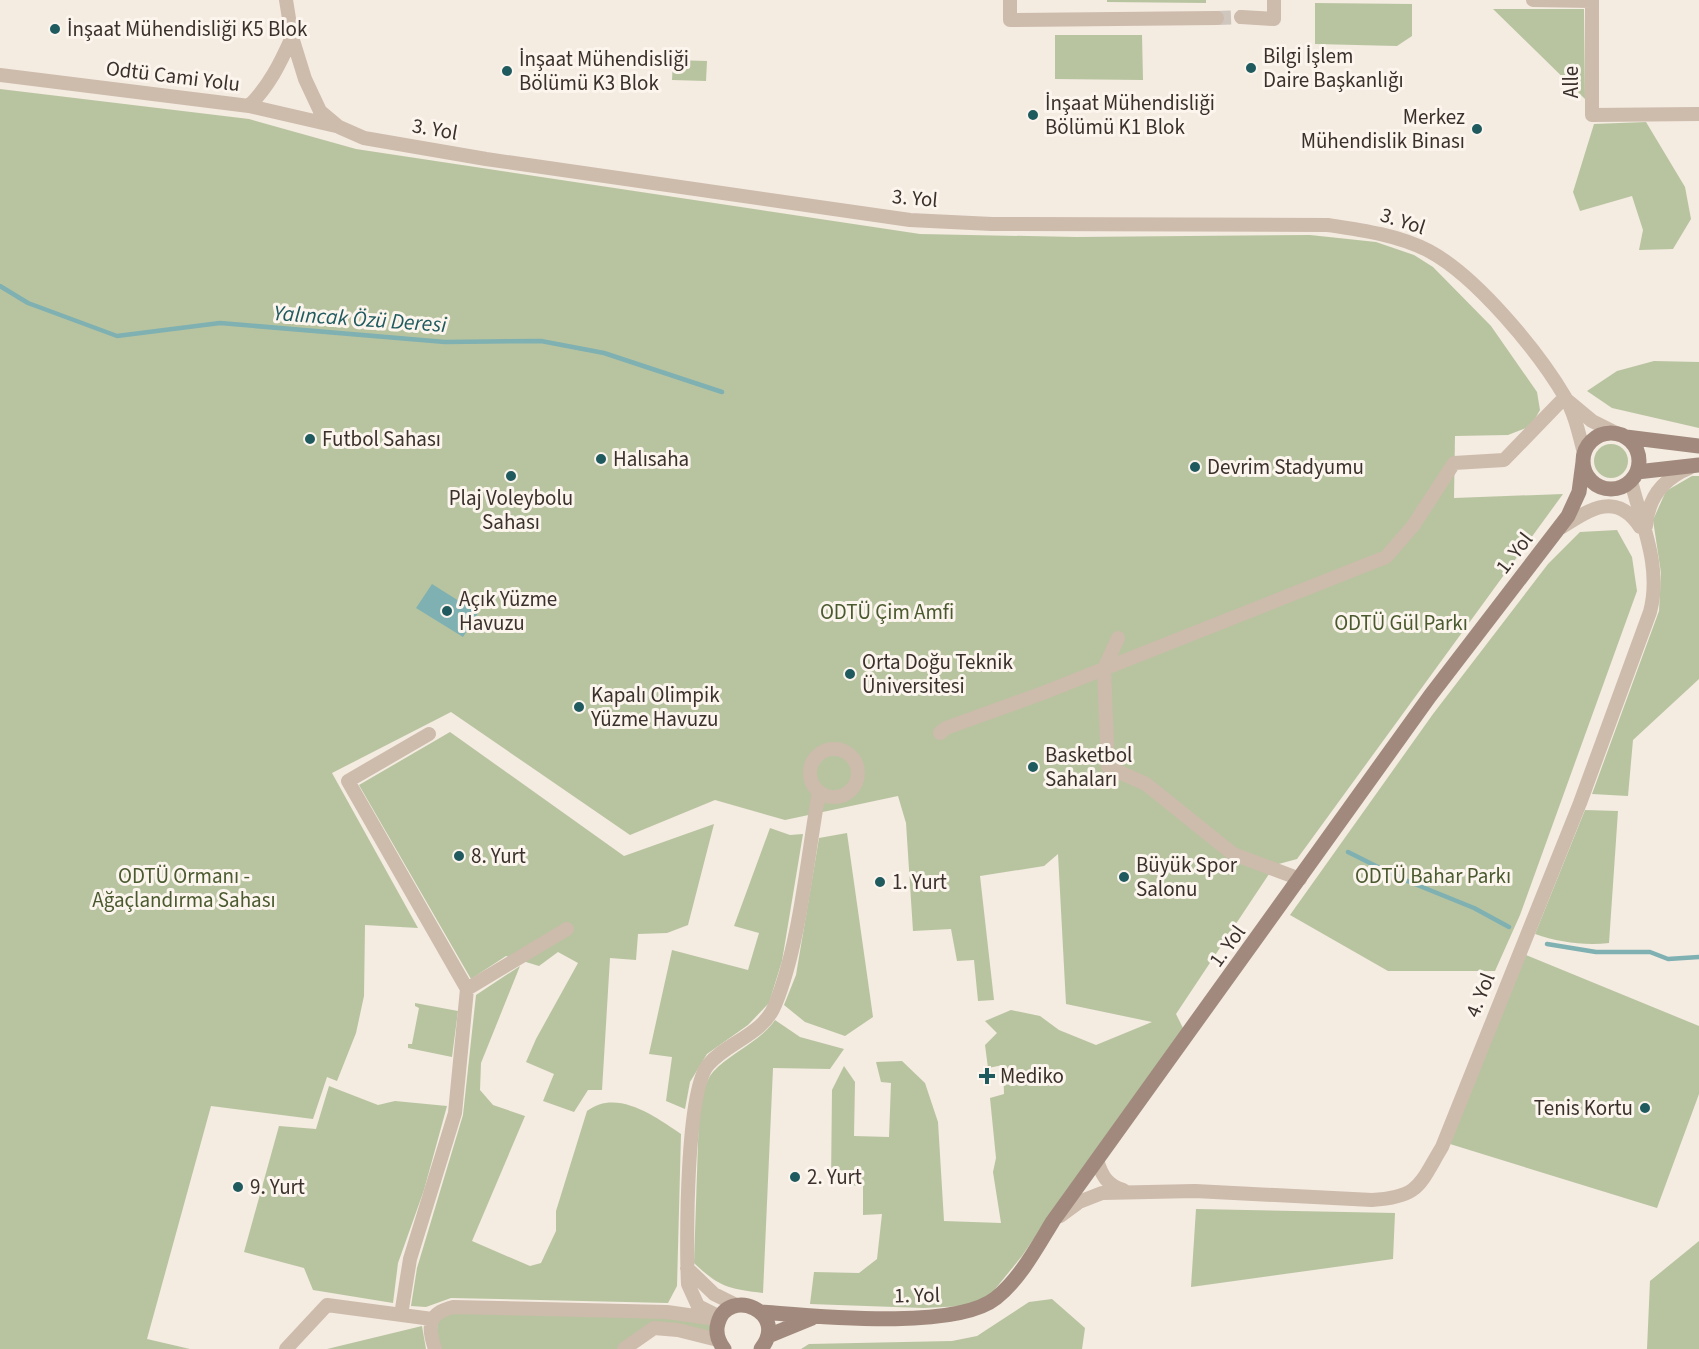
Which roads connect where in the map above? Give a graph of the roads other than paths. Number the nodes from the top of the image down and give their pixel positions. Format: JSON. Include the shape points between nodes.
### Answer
{"nodes":[{"id":1,"x":286,"y":0,"type":"edge"},
{"id":2,"x":1010,"y":0,"type":"edge"},
{"id":3,"x":1274,"y":0,"type":"edge"},
{"id":4,"x":1533,"y":0,"type":"edge"},
{"id":5,"x":1241,"y":17,"type":"tunnel mouth"},
{"id":6,"x":1217,"y":18,"type":"tunnel mouth"},
{"id":7,"x":292,"y":37,"type":"junction"},
{"id":8,"x":0,"y":75,"type":"edge"},
{"id":9,"x":249,"y":106,"type":"junction"},
{"id":10,"x":1699,"y":114,"type":"edge"},
{"id":11,"x":339,"y":127,"type":"junction"},
{"id":12,"x":1566,"y":398,"type":"junction"},
{"id":13,"x":1622,"y":436,"type":"junction"},
{"id":14,"x":1699,"y":446,"type":"edge"},
{"id":15,"x":1584,"y":457,"type":"junction"},
{"id":16,"x":1697,"y":465,"type":"edge"},
{"id":17,"x":1634,"y":476,"type":"junction"},
{"id":18,"x":1558,"y":530,"type":"junction"},
{"id":19,"x":1645,"y":537,"type":"junction"},
{"id":20,"x":1118,"y":638,"type":"dead end"},
{"id":21,"x":1104,"y":669,"type":"junction"},
{"id":22,"x":940,"y":733,"type":"dead end"},
{"id":23,"x":429,"y":734,"type":"dead end"},
{"id":24,"x":819,"y":792,"type":"dead end"},
{"id":25,"x":1300,"y":879,"type":"junction"},
{"id":26,"x":567,"y":929,"type":"dead end"},
{"id":27,"x":467,"y":989,"type":"junction"},
{"id":28,"x":1097,"y":1160,"type":"junction"},
{"id":29,"x":1128,"y":1192,"type":"junction"},
{"id":30,"x":1053,"y":1221,"type":"junction"},
{"id":31,"x":687,"y":1268,"type":"junction"},
{"id":32,"x":736,"y":1305,"type":"junction"},
{"id":33,"x":761,"y":1312,"type":"junction"},
{"id":34,"x":401,"y":1316,"type":"junction"},
{"id":35,"x":816,"y":1317,"type":"junction"},
{"id":36,"x":719,"y":1318,"type":"junction"},
{"id":37,"x":432,"y":1319,"type":"junction"},
{"id":38,"x":765,"y":1343,"type":"edge"},
{"id":39,"x":722,"y":1346,"type":"edge"},
{"id":40,"x":286,"y":1349,"type":"edge"},
{"id":41,"x":435,"y":1349,"type":"edge"},
{"id":42,"x":624,"y":1349,"type":"edge"}],
"edges":[{"from":1,"to":7,"type":"street","name":"3. Yol"},
{"from":2,"to":6,"type":"street","via":[[1010,20]]},
{"from":3,"to":5,"type":"street","via":[[1274,19]]},
{"from":4,"to":10,"type":"street","name":"Alle","via":[[1592,1],[1592,115]]},
{"from":7,"to":9,"type":"street","via":[[279,68]]},
{"from":7,"to":11,"type":"street","name":"3. Yol","via":[[320,111]]},
{"from":8,"to":9,"type":"street","name":"Odtü Cami Yolu"},
{"from":9,"to":11,"type":"street","name":"Odtü Cami Yolu"},
{"from":11,"to":12,"type":"street","name":"3. Yol","via":[[364,138],[486,159],[910,220],[992,224],[1328,225],[1377,232],[1429,251],[1461,274],[1532,349]]},
{"from":12,"to":13,"type":"street","name":"3. Yol","via":[[1592,422]]},
{"from":12,"to":15,"type":"street","name":"3. Yol"},
{"from":12,"to":21,"type":"street","via":[[1504,460],[1454,462],[1413,526],[1386,557]]},
{"from":13,"to":14,"type":"street"},
{"from":13,"to":15,"type":"street","via":[[1606,433],[1595,438]]},
{"from":13,"to":17,"type":"street","via":[[1637,449]]},
{"from":15,"to":17,"type":"street","via":[[1590,479],[1605,489],[1624,487]]},
{"from":15,"to":18,"type":"street","name":"1. Yol","via":[[1574,505]]},
{"from":16,"to":17,"type":"street"},
{"from":16,"to":19,"type":"street","name":"4. Yol","via":[[1668,479],[1659,488],[1648,509]]},
{"from":17,"to":19,"type":"street","name":"4. Yol"},
{"from":18,"to":19,"type":"street","name":"4. Yol","via":[[1587,511],[1614,506],[1629,513]]},
{"from":18,"to":25,"type":"street","name":"1. Yol","via":[[1430,696]]},
{"from":19,"to":29,"type":"street","name":"4. Yol","via":[[1653,558],[1655,583],[1641,637],[1580,803],[1442,1147],[1417,1190],[1398,1198],[1372,1200],[1225,1191]]},
{"from":20,"to":21,"type":"street"},
{"from":21,"to":22,"type":"street"},
{"from":21,"to":25,"type":"street","via":[[1108,767],[1146,784],[1233,854]]},
{"from":23,"to":27,"type":"street","via":[[348,781]]},
{"from":24,"to":31,"type":"street","via":[[788,969],[774,1008],[757,1029],[707,1066],[696,1088]]},
{"from":25,"to":28,"type":"street","name":"1. Yol"},
{"from":26,"to":27,"type":"street"},
{"from":27,"to":34,"type":"street","via":[[455,1113],[410,1259]]},
{"from":28,"to":29,"type":"street","via":[[1111,1186]]},
{"from":28,"to":30,"type":"street","name":"1. Yol"},
{"from":29,"to":30,"type":"street","name":"4. Yol","via":[[1102,1193]]},
{"from":30,"to":35,"type":"street","name":"1. Yol","via":[[1013,1281],[995,1299],[976,1310],[914,1317]]},
{"from":31,"to":32,"type":"street","via":[[714,1294]]},
{"from":31,"to":36,"type":"street","via":[[688,1284],[699,1306]]},
{"from":32,"to":33,"type":"street","name":"1. Yol"},
{"from":32,"to":36,"type":"street"},
{"from":33,"to":35,"type":"street","name":"1. Yol"},
{"from":33,"to":38,"type":"street","via":[[766,1319]]},
{"from":34,"to":37,"type":"street"},
{"from":34,"to":40,"type":"street","via":[[327,1305]]},
{"from":35,"to":38,"type":"street"},
{"from":36,"to":37,"type":"street","via":[[667,1312],[506,1306],[453,1307],[440,1310]]},
{"from":36,"to":39,"type":"street"},
{"from":37,"to":41,"type":"street","via":[[430,1333]]},
{"from":39,"to":42,"type":"street","via":[[678,1330],[654,1328]]}]}
